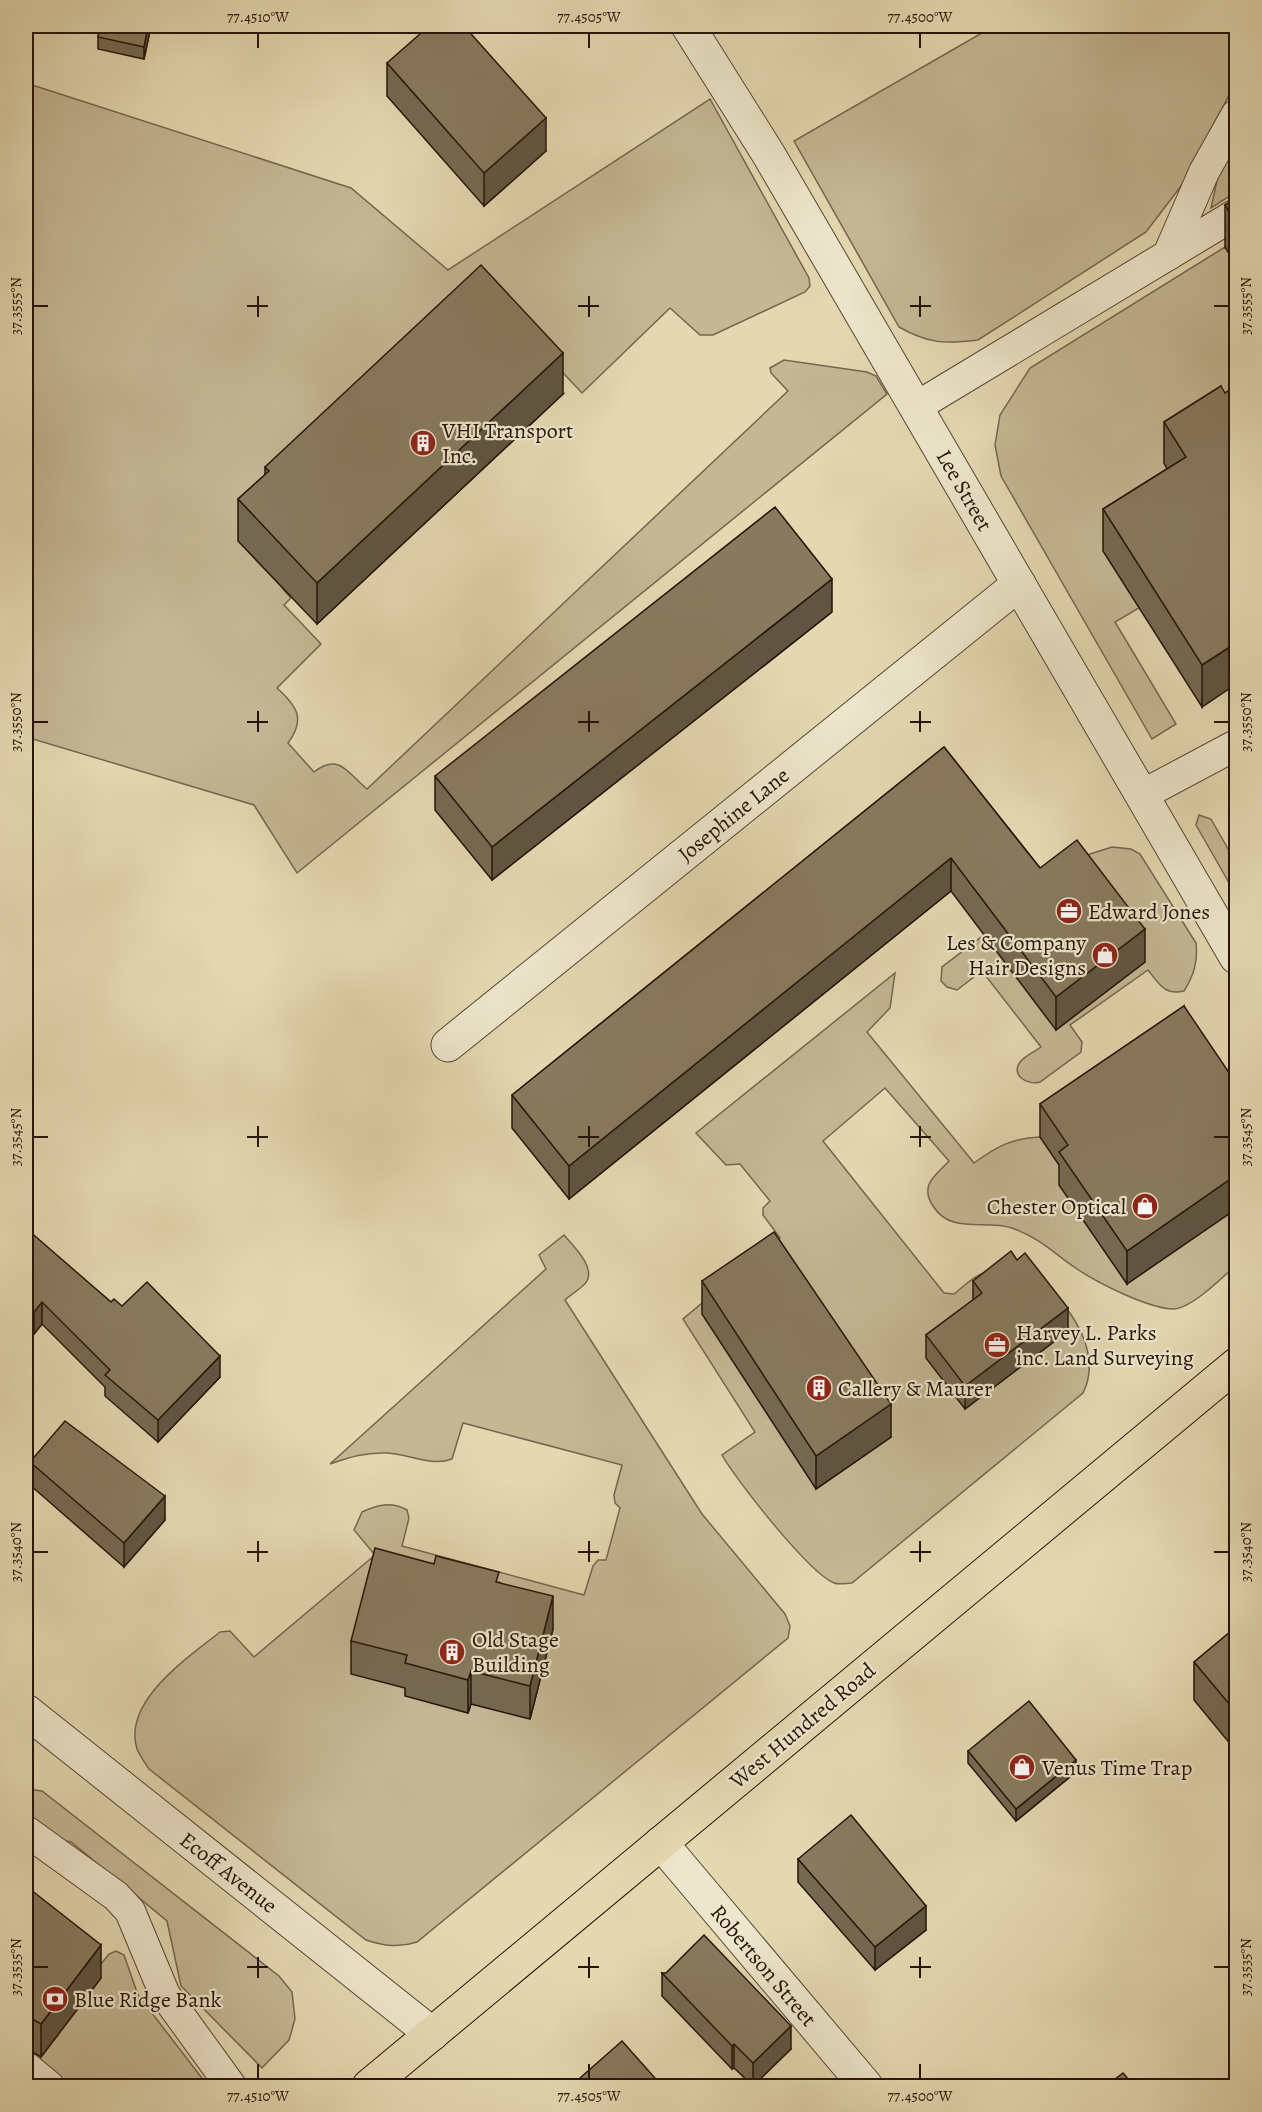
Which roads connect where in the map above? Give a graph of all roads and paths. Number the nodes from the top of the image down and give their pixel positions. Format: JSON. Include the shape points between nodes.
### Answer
{"nodes":[{"id":1,"x":688,"y":26,"type":"edge"},
{"id":2,"x":1236,"y":115,"type":"edge"},
{"id":3,"x":1236,"y":214,"type":"edge"},
{"id":4,"x":1168,"y":255,"type":"junction"},
{"id":5,"x":916,"y":407,"type":"junction"},
{"id":6,"x":1019,"y":584,"type":"junction"},
{"id":7,"x":1236,"y":745,"type":"edge"},
{"id":8,"x":1142,"y":795,"type":"junction"},
{"id":9,"x":1236,"y":957,"type":"edge"},
{"id":10,"x":448,"y":1045,"type":"dead end"},
{"id":11,"x":1236,"y":1365,"type":"edge"},
{"id":12,"x":26,"y":1711,"type":"edge"},
{"id":13,"x":26,"y":1830,"type":"edge"},
{"id":14,"x":661,"y":1843,"type":"junction"},
{"id":15,"x":432,"y":2034,"type":"junction"},
{"id":16,"x":26,"y":2067,"type":"edge"},
{"id":17,"x":49,"y":2086,"type":"edge"},
{"id":18,"x":231,"y":2086,"type":"edge"},
{"id":19,"x":369,"y":2086,"type":"edge"},
{"id":20,"x":867,"y":2086,"type":"edge"}],
"edges":[{"from":1,"to":5,"type":"street","name":"Lee Street","via":[[769,155]]},
{"from":2,"to":4,"type":"lane","via":[[1204,172]]},
{"from":3,"to":4,"type":"lane"},
{"from":4,"to":5,"type":"lane"},
{"from":5,"to":6,"type":"street","name":"Lee Street"},
{"from":6,"to":8,"type":"street","name":"Lee Street"},
{"from":6,"to":10,"type":"street","name":"Josephine Lane"},
{"from":7,"to":8,"type":"lane"},
{"from":8,"to":9,"type":"street","name":"Lee Street"},
{"from":11,"to":14,"type":"main road","name":"West Hundred Road"},
{"from":12,"to":15,"type":"street","name":"Ecoff Avenue"},
{"from":13,"to":18,"type":"lane","via":[[116,1896],[130,1911],[165,1995]]},
{"from":14,"to":15,"type":"main road","name":"West Hundred Road"},
{"from":14,"to":20,"type":"street","name":"Robertson Street"},
{"from":15,"to":19,"type":"main road","name":"West Hundred Road"},
{"from":16,"to":17,"type":"lane"}]}
